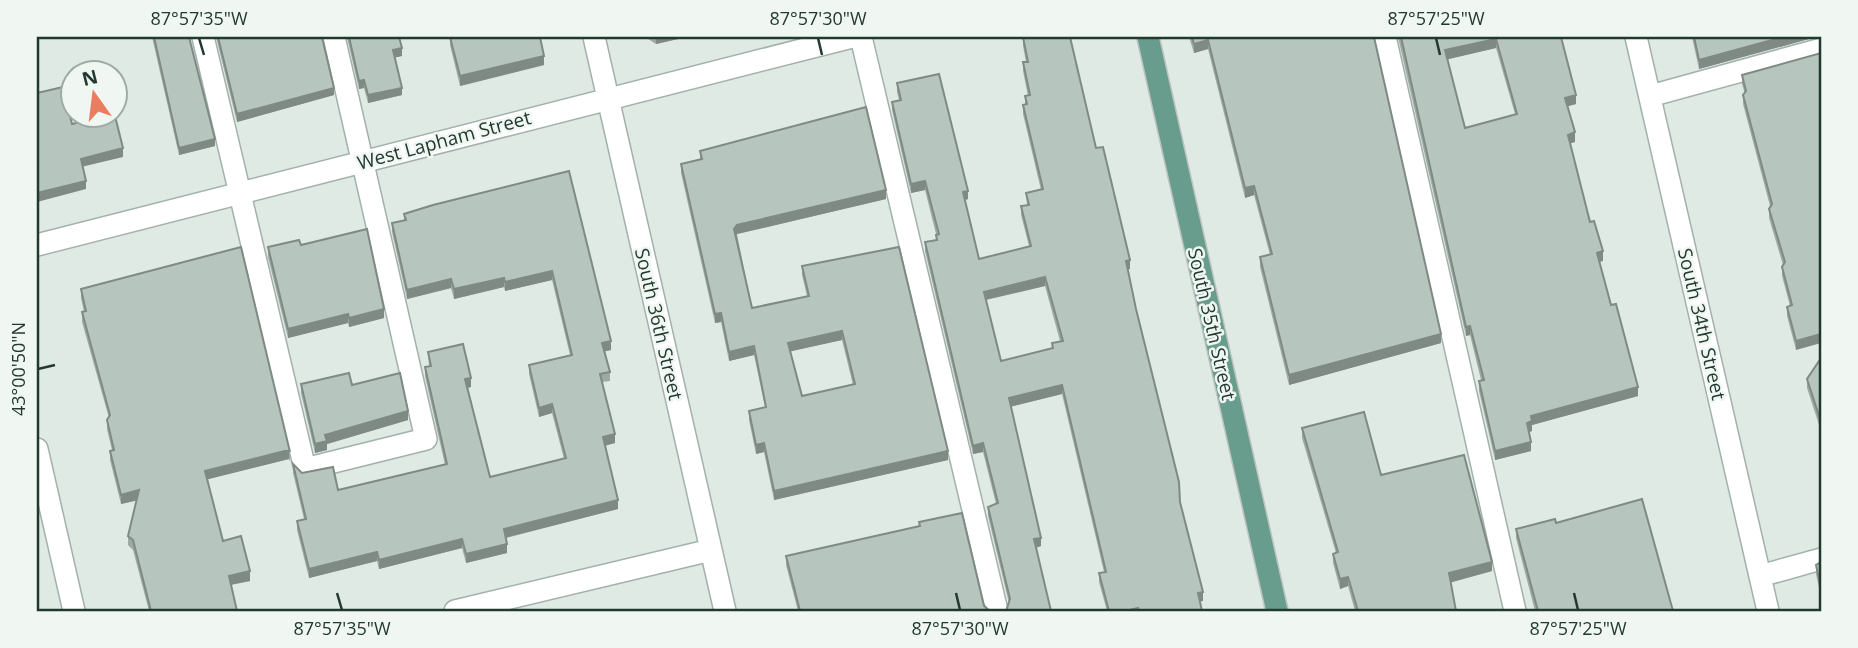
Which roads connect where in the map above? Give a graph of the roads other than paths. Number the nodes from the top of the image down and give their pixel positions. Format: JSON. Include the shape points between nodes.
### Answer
{"nodes":[{"id":1,"x":203,"y":37,"type":"edge"},
{"id":2,"x":334,"y":37,"type":"edge"},
{"id":3,"x":594,"y":37,"type":"edge"},
{"id":4,"x":852,"y":37,"type":"edge"},
{"id":5,"x":861,"y":37,"type":"edge"},
{"id":6,"x":1148,"y":37,"type":"edge"},
{"id":7,"x":1385,"y":37,"type":"edge"},
{"id":8,"x":1636,"y":37,"type":"edge"},
{"id":9,"x":1821,"y":50,"type":"edge"},
{"id":10,"x":1650,"y":96,"type":"junction"},
{"id":11,"x":607,"y":98,"type":"junction"},
{"id":12,"x":362,"y":160,"type":"junction"},
{"id":13,"x":240,"y":193,"type":"junction"},
{"id":14,"x":37,"y":245,"type":"edge"},
{"id":15,"x":37,"y":449,"type":"edge"},
{"id":16,"x":711,"y":550,"type":"junction"},
{"id":17,"x":1821,"y":559,"type":"edge"},
{"id":18,"x":1760,"y":576,"type":"junction"},
{"id":19,"x":74,"y":611,"type":"edge"},
{"id":20,"x":455,"y":611,"type":"edge"},
{"id":21,"x":725,"y":611,"type":"edge"},
{"id":22,"x":997,"y":611,"type":"edge"},
{"id":23,"x":1277,"y":611,"type":"edge"},
{"id":24,"x":1515,"y":611,"type":"edge"},
{"id":25,"x":1768,"y":611,"type":"edge"}],
"edges":[{"from":1,"to":13,"type":"street"},
{"from":2,"to":12,"type":"street"},
{"from":3,"to":11,"type":"street","name":"South 36th Street"},
{"from":4,"to":11,"type":"street","name":"West Lapham Street"},
{"from":5,"to":22,"type":"street"},
{"from":6,"to":23,"type":"main road","name":"South 35th Street"},
{"from":7,"to":24,"type":"street"},
{"from":8,"to":10,"type":"street","name":"South 34th Street"},
{"from":9,"to":10,"type":"street"},
{"from":10,"to":18,"type":"street","name":"South 34th Street"},
{"from":11,"to":12,"type":"street","name":"West Lapham Street"},
{"from":11,"to":16,"type":"street","name":"South 36th Street"},
{"from":12,"to":13,"type":"street","name":"West Lapham Street"},
{"from":12,"to":13,"type":"street","via":[[426,439],[304,469]]},
{"from":13,"to":14,"type":"street","name":"West Lapham Street"},
{"from":15,"to":19,"type":"street"},
{"from":16,"to":20,"type":"street"},
{"from":16,"to":21,"type":"street","name":"South 36th Street"},
{"from":17,"to":18,"type":"street"},
{"from":18,"to":25,"type":"street","name":"South 34th Street"}]}
